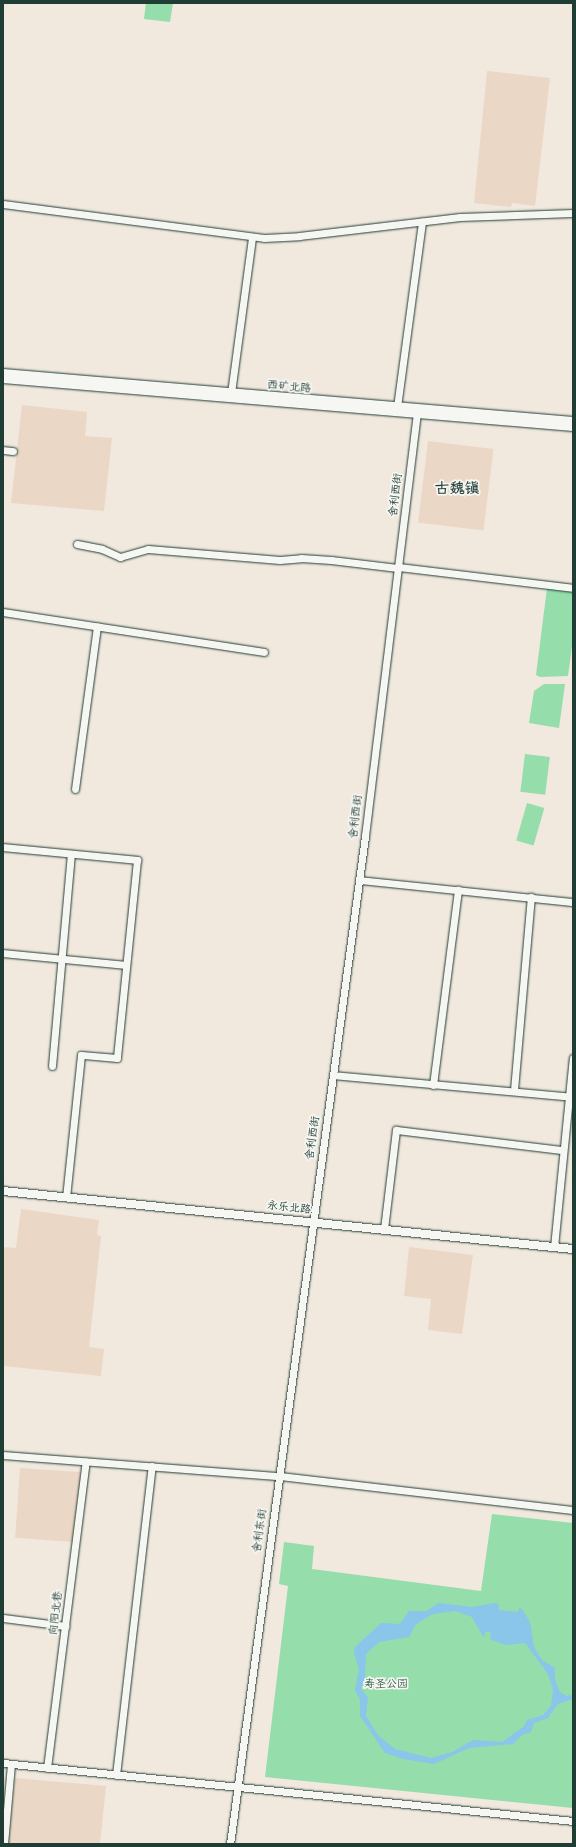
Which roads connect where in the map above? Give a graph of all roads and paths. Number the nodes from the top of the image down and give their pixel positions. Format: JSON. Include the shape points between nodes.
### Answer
{"nodes":[{"id":1,"x":3,"y":204,"type":"edge"},
{"id":2,"x":573,"y":213,"type":"edge"},
{"id":3,"x":422,"y":222,"type":"junction"},
{"id":4,"x":252,"y":237,"type":"junction"},
{"id":5,"x":3,"y":373,"type":"edge"},
{"id":6,"x":3,"y":379,"type":"edge"},
{"id":7,"x":231,"y":393,"type":"junction"},
{"id":8,"x":397,"y":407,"type":"junction"},
{"id":9,"x":417,"y":414,"type":"junction"},
{"id":10,"x":573,"y":421,"type":"edge"},
{"id":11,"x":573,"y":427,"type":"edge"},
{"id":12,"x":3,"y":450,"type":"edge"},
{"id":13,"x":13,"y":451,"type":"dead end"},
{"id":14,"x":77,"y":544,"type":"dead end"},
{"id":15,"x":398,"y":568,"type":"junction"},
{"id":16,"x":573,"y":588,"type":"edge"},
{"id":17,"x":3,"y":612,"type":"edge"},
{"id":18,"x":97,"y":626,"type":"junction"},
{"id":19,"x":264,"y":652,"type":"dead end"},
{"id":20,"x":75,"y":788,"type":"dead end"},
{"id":21,"x":3,"y":849,"type":"edge"},
{"id":22,"x":71,"y":854,"type":"junction"},
{"id":23,"x":359,"y":880,"type":"junction"},
{"id":24,"x":458,"y":890,"type":"junction"},
{"id":25,"x":531,"y":897,"type":"junction"},
{"id":26,"x":573,"y":902,"type":"edge"},
{"id":27,"x":3,"y":953,"type":"edge"},
{"id":28,"x":62,"y":959,"type":"junction"},
{"id":29,"x":125,"y":965,"type":"junction"},
{"id":30,"x":573,"y":1058,"type":"edge"},
{"id":31,"x":52,"y":1066,"type":"dead end"},
{"id":32,"x":333,"y":1075,"type":"junction"},
{"id":33,"x":432,"y":1085,"type":"junction"},
{"id":34,"x":514,"y":1090,"type":"junction"},
{"id":35,"x":571,"y":1096,"type":"edge"},
{"id":36,"x":562,"y":1150,"type":"junction"},
{"id":37,"x":3,"y":1191,"type":"edge"},
{"id":38,"x":66,"y":1197,"type":"junction"},
{"id":39,"x":313,"y":1222,"type":"junction"},
{"id":40,"x":384,"y":1229,"type":"junction"},
{"id":41,"x":554,"y":1247,"type":"junction"},
{"id":42,"x":573,"y":1249,"type":"edge"},
{"id":43,"x":3,"y":1455,"type":"edge"},
{"id":44,"x":86,"y":1461,"type":"junction"},
{"id":45,"x":152,"y":1466,"type":"junction"},
{"id":46,"x":279,"y":1476,"type":"junction"},
{"id":47,"x":573,"y":1510,"type":"edge"},
{"id":48,"x":3,"y":1618,"type":"edge"},
{"id":49,"x":65,"y":1626,"type":"junction"},
{"id":50,"x":3,"y":1763,"type":"edge"},
{"id":51,"x":11,"y":1764,"type":"junction"},
{"id":52,"x":47,"y":1768,"type":"junction"},
{"id":53,"x":116,"y":1775,"type":"junction"},
{"id":54,"x":237,"y":1787,"type":"junction"},
{"id":55,"x":573,"y":1821,"type":"edge"},
{"id":56,"x":4,"y":1844,"type":"edge"},
{"id":57,"x":230,"y":1844,"type":"edge"}],
"edges":[{"from":1,"to":4,"type":"street"},
{"from":2,"to":3,"type":"street","via":[[482,215]]},
{"from":3,"to":4,"type":"street","via":[[299,236]]},
{"from":3,"to":8,"type":"street"},
{"from":4,"to":7,"type":"street"},
{"from":5,"to":7,"type":"main road","name":"西矿北路"},
{"from":6,"to":9,"type":"main road","name":"西矿北路"},
{"from":7,"to":8,"type":"main road","name":"西矿北路"},
{"from":8,"to":10,"type":"main road","name":"西矿北路"},
{"from":9,"to":11,"type":"main road","name":"西矿北路"},
{"from":9,"to":15,"type":"street","name":"舍利西街"},
{"from":12,"to":13,"type":"street"},
{"from":14,"to":15,"type":"street","via":[[102,549],[120,557],[148,549],[280,560],[331,560]]},
{"from":15,"to":16,"type":"street"},
{"from":15,"to":23,"type":"street","name":"舍利西街"},
{"from":17,"to":18,"type":"street"},
{"from":18,"to":19,"type":"street"},
{"from":18,"to":20,"type":"street"},
{"from":21,"to":22,"type":"street"},
{"from":22,"to":28,"type":"street"},
{"from":22,"to":29,"type":"street","via":[[137,860]]},
{"from":23,"to":24,"type":"street"},
{"from":23,"to":32,"type":"street","name":"舍利西街"},
{"from":24,"to":25,"type":"street"},
{"from":24,"to":33,"type":"street"},
{"from":25,"to":26,"type":"street"},
{"from":25,"to":34,"type":"street"},
{"from":27,"to":28,"type":"street"},
{"from":28,"to":29,"type":"street"},
{"from":28,"to":31,"type":"street"},
{"from":29,"to":38,"type":"street","via":[[117,1058],[81,1055]]},
{"from":30,"to":35,"type":"street"},
{"from":32,"to":33,"type":"street"},
{"from":32,"to":39,"type":"street","name":"舍利西街"},
{"from":33,"to":34,"type":"street"},
{"from":34,"to":35,"type":"street"},
{"from":35,"to":36,"type":"street"},
{"from":36,"to":40,"type":"street","via":[[396,1130]]},
{"from":36,"to":41,"type":"street"},
{"from":37,"to":38,"type":"main road","name":"永乐北路"},
{"from":38,"to":39,"type":"main road","name":"永乐北路"},
{"from":39,"to":40,"type":"main road","name":"永乐北路"},
{"from":39,"to":46,"type":"street","name":"舍利东街"},
{"from":40,"to":41,"type":"main road","name":"永乐北路"},
{"from":41,"to":42,"type":"main road","name":"永乐北路"},
{"from":43,"to":44,"type":"street"},
{"from":44,"to":45,"type":"street"},
{"from":44,"to":49,"type":"street","name":"向阳北巷"},
{"from":45,"to":46,"type":"street"},
{"from":45,"to":53,"type":"street"},
{"from":46,"to":47,"type":"street"},
{"from":46,"to":54,"type":"street","name":"舍利东街"},
{"from":48,"to":49,"type":"street"},
{"from":49,"to":52,"type":"street","name":"向阳北巷"},
{"from":50,"to":51,"type":"street"},
{"from":51,"to":52,"type":"street"},
{"from":51,"to":56,"type":"street"},
{"from":52,"to":53,"type":"street"},
{"from":53,"to":54,"type":"street"},
{"from":54,"to":55,"type":"street"},
{"from":54,"to":57,"type":"street","name":"舍利东街"}]}
